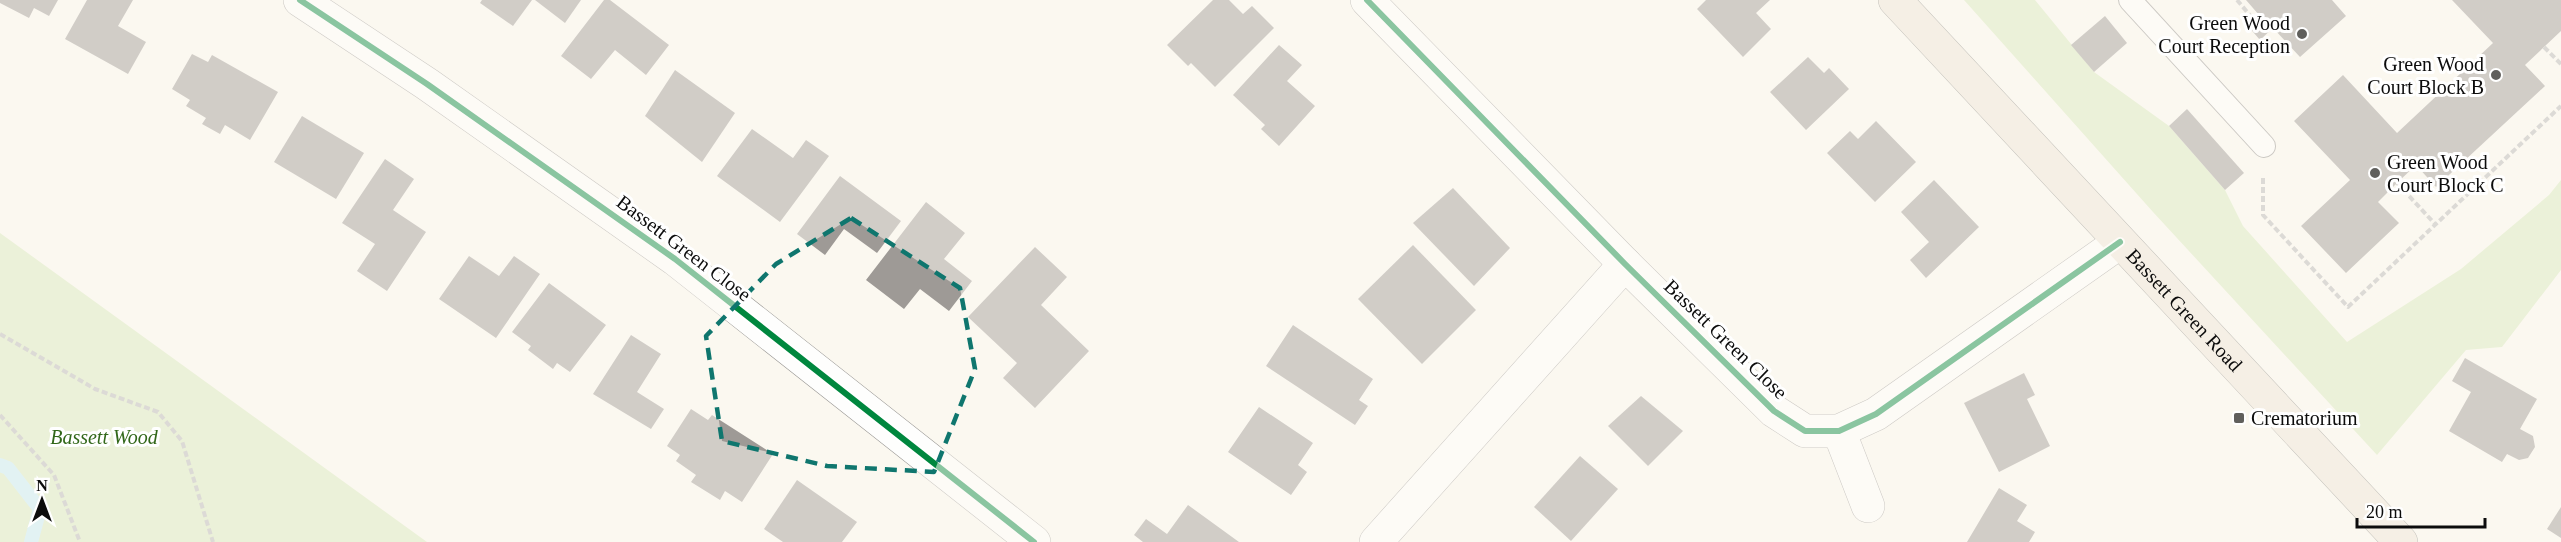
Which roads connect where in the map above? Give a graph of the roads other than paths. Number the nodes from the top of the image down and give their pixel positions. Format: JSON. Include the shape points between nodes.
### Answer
{"nodes":[{"id":1,"x":300,"y":0,"type":"edge"},
{"id":2,"x":1367,"y":0,"type":"edge"},
{"id":3,"x":1895,"y":0,"type":"edge"},
{"id":4,"x":2130,"y":0,"type":"edge"},
{"id":5,"x":2264,"y":146,"type":"road end"},
{"id":6,"x":2120,"y":242,"type":"junction"},
{"id":7,"x":1625,"y":264,"type":"junction"},
{"id":8,"x":1839,"y":431,"type":"junction"},
{"id":9,"x":1868,"y":506,"type":"dead end"},
{"id":10,"x":1034,"y":542,"type":"edge"},
{"id":11,"x":1376,"y":542,"type":"edge"},
{"id":12,"x":2401,"y":542,"type":"edge"}],
"edges":[{"from":1,"to":10,"type":"street","name":"Bassett Green Close","via":[[427,84],[675,259]]},
{"from":2,"to":7,"type":"street","name":"Bassett Green Close"},
{"from":3,"to":6,"type":"main road","name":"Bassett Green Road"},
{"from":4,"to":5,"type":"lane"},
{"from":6,"to":8,"type":"street","name":"Bassett Green Close","via":[[1876,414]]},
{"from":6,"to":12,"type":"main road","name":"Bassett Green Road"},
{"from":7,"to":8,"type":"street","name":"Bassett Green Close","via":[[1774,411],[1806,431]]},
{"from":7,"to":11,"type":"street"},
{"from":8,"to":9,"type":"street"}]}
